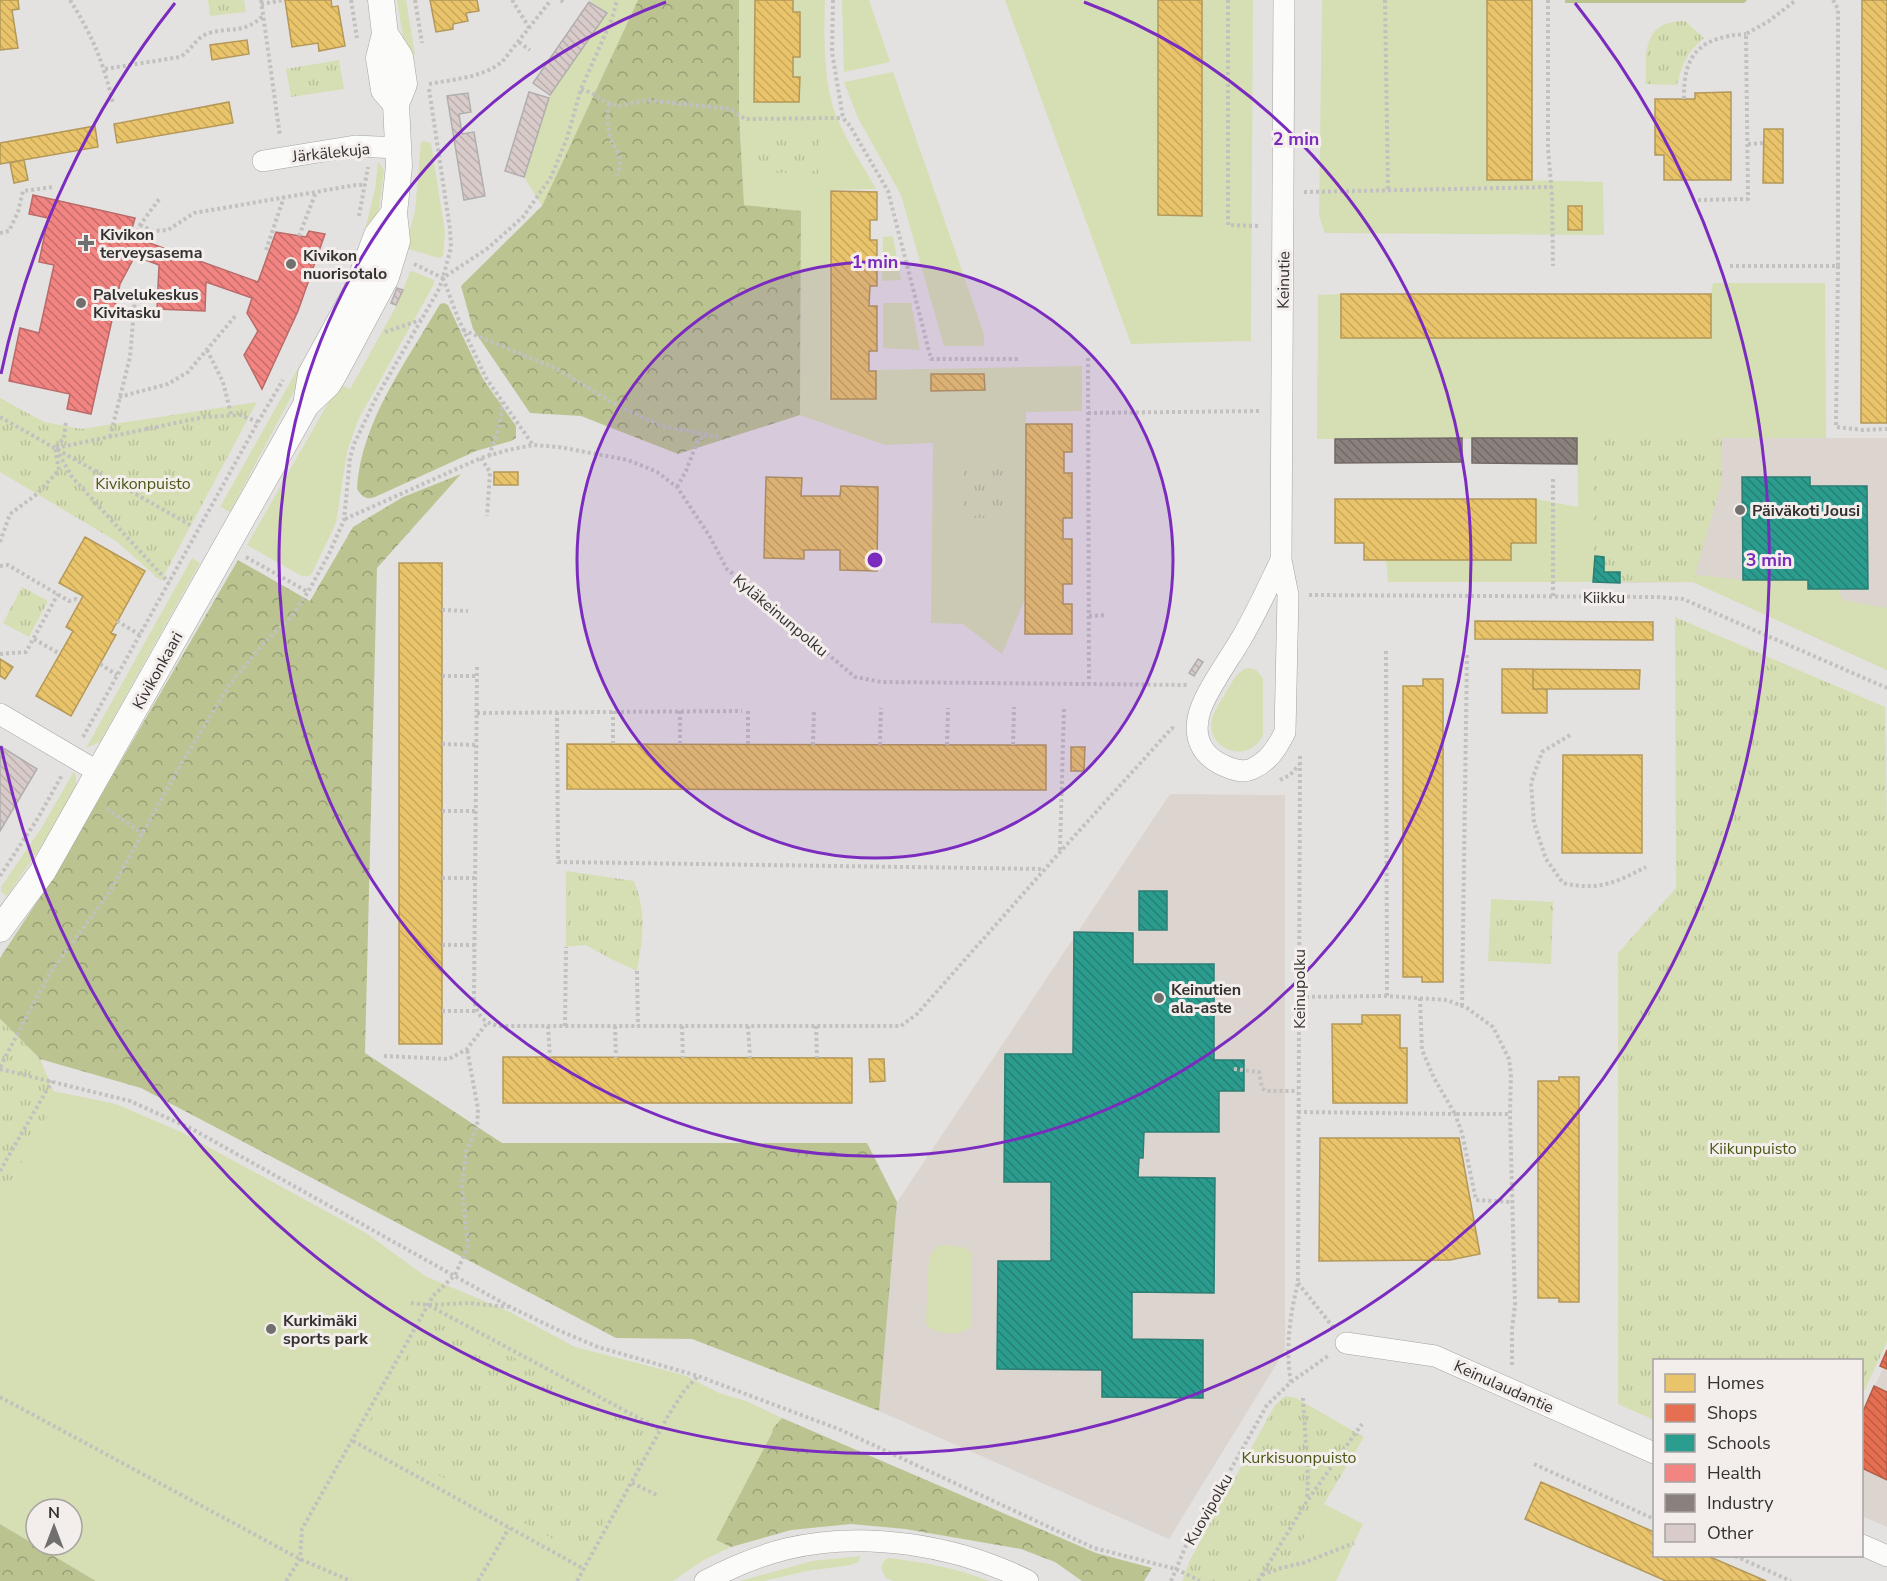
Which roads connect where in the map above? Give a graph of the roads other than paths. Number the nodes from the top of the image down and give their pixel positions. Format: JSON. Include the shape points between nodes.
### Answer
{"nodes":[{"id":1,"x":381,"y":0,"type":"edge"},
{"id":2,"x":1284,"y":0,"type":"edge"},
{"id":3,"x":399,"y":148,"type":"junction"},
{"id":4,"x":273,"y":159,"type":"road end"},
{"id":5,"x":1281,"y":560,"type":"junction"},
{"id":6,"x":0,"y":714,"type":"edge"},
{"id":7,"x":100,"y":773,"type":"junction"},
{"id":8,"x":0,"y":929,"type":"edge"},
{"id":9,"x":1346,"y":1343,"type":"road end"},
{"id":10,"x":1653,"y":1453,"type":"edge"},
{"id":11,"x":1863,"y":1545,"type":"edge"},
{"id":12,"x":1887,"y":1556,"type":"edge"},
{"id":13,"x":705,"y":1581,"type":"edge"},
{"id":14,"x":1028,"y":1581,"type":"edge"}],
"edges":[{"from":1,"to":3,"type":"street","name":"Kivikonkaari","via":[[386,33],[400,57],[404,84],[396,104]]},
{"from":2,"to":5,"type":"street","name":"Keinutie"},
{"from":3,"to":4,"type":"street","name":"Järkälekuja","via":[[355,146]]},
{"from":3,"to":7,"type":"street","name":"Kivikonkaari","via":[[394,213],[397,241],[386,277],[328,384],[306,405]]},
{"from":5,"to":5,"type":"street","name":"Keinutie","via":[[1288,595],[1285,732],[1275,752],[1264,762],[1250,770],[1235,770],[1214,762],[1201,749],[1196,731],[1200,710],[1244,635]]},
{"from":6,"to":7,"type":"street"},
{"from":7,"to":8,"type":"street","name":"Kivikonkaari","via":[[43,871]]},
{"from":9,"to":10,"type":"street","name":"Keinulaudantie","via":[[1436,1356]]},
{"from":11,"to":12,"type":"street"},
{"from":13,"to":14,"type":"street","via":[[786,1549],[862,1541],[933,1548]]}]}
